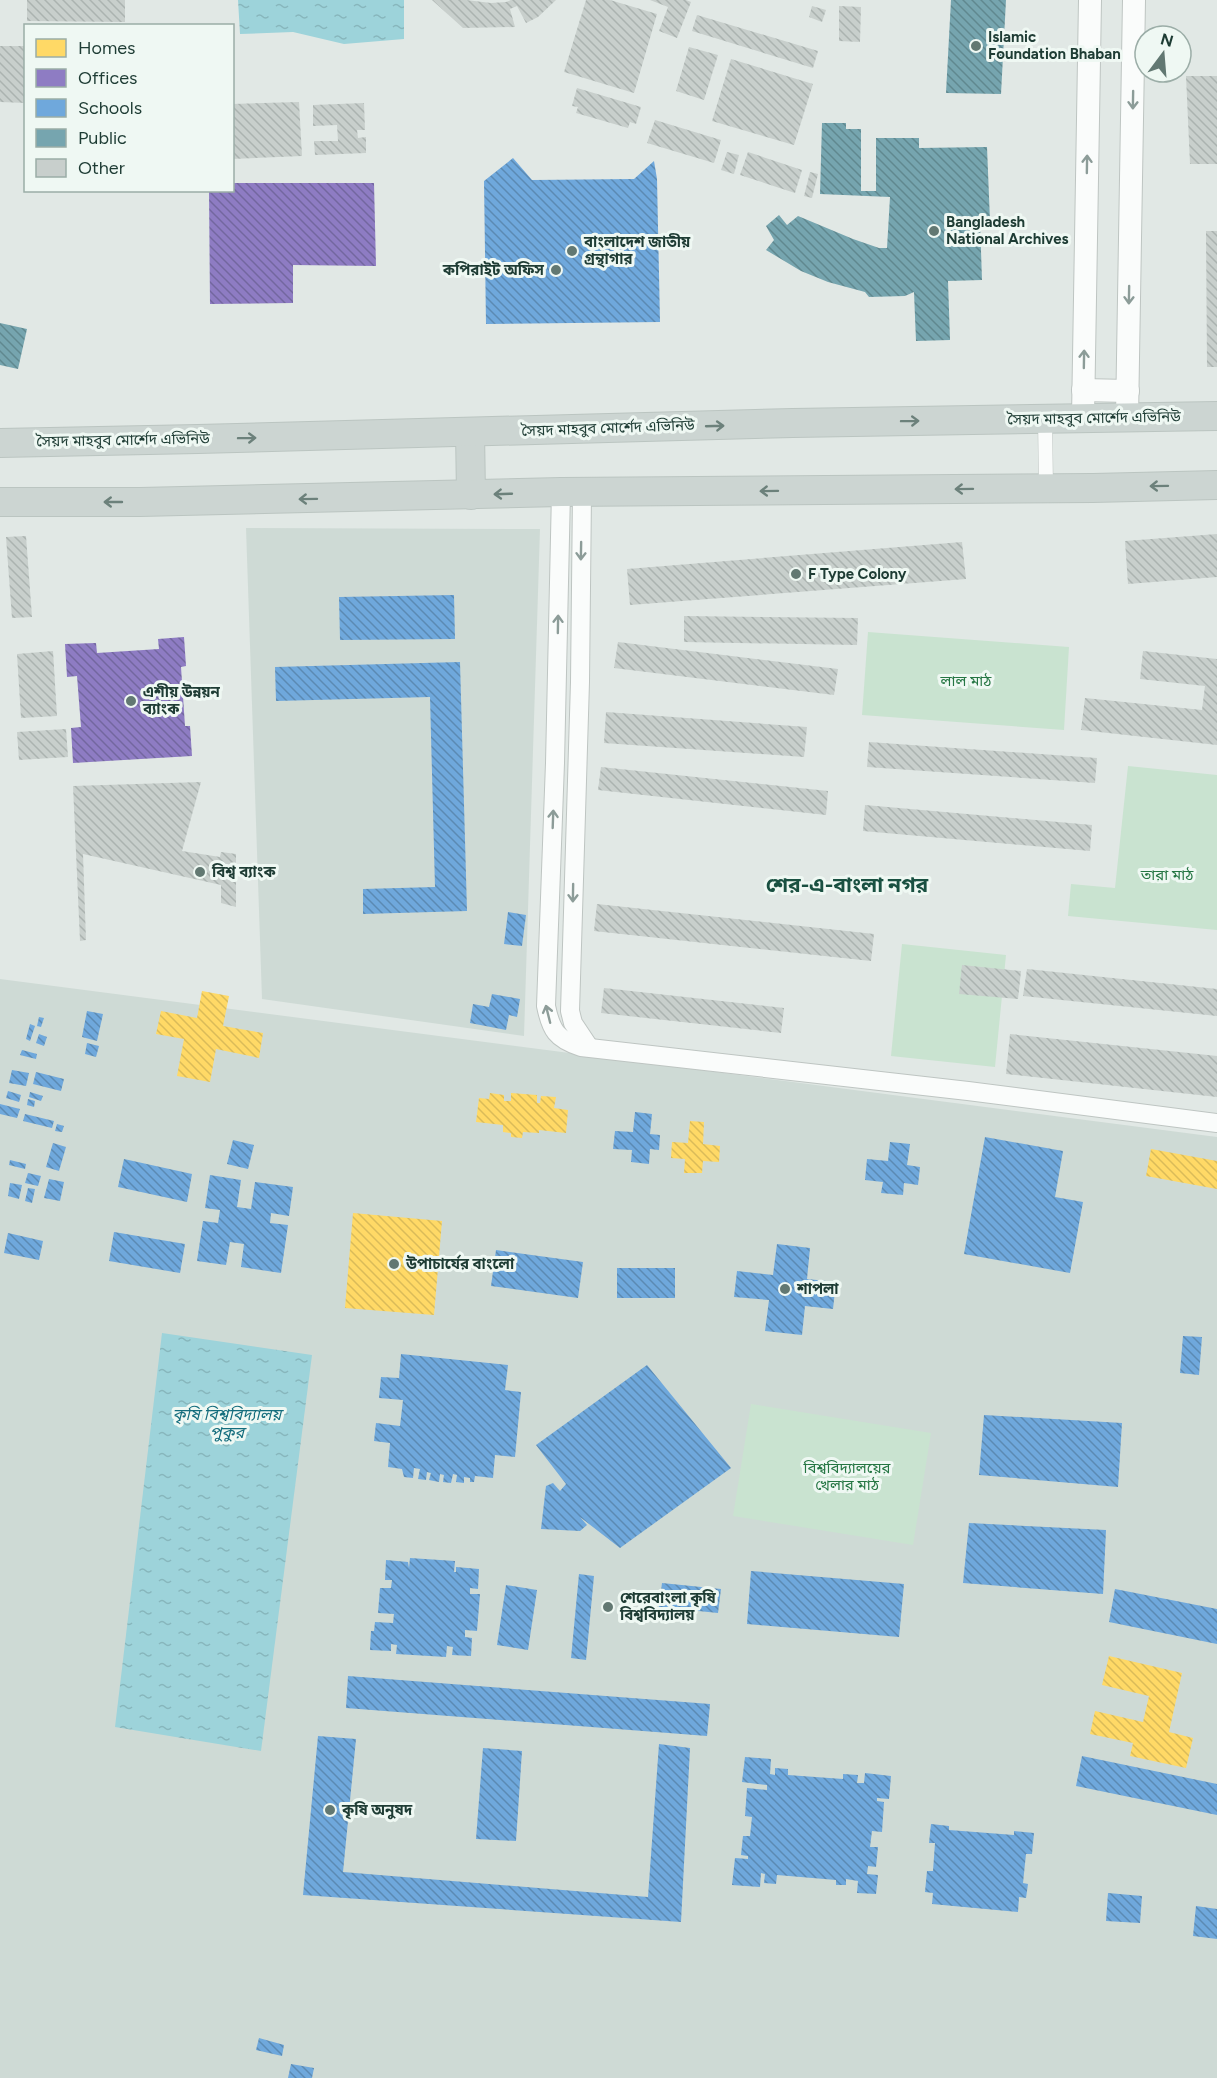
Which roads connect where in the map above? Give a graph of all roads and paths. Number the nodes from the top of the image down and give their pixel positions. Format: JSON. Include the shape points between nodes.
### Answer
{"nodes":[{"id":1,"x":1090,"y":0,"type":"edge"},
{"id":2,"x":1134,"y":0,"type":"edge"},
{"id":3,"x":1083,"y":404,"type":"junction"},
{"id":4,"x":1128,"y":404,"type":"junction"},
{"id":5,"x":1217,"y":416,"type":"edge"},
{"id":6,"x":1045,"y":418,"type":"junction"},
{"id":7,"x":470,"y":432,"type":"junction"},
{"id":8,"x":0,"y":442,"type":"edge"},
{"id":9,"x":1217,"y":484,"type":"edge"},
{"id":10,"x":1046,"y":488,"type":"junction"},
{"id":11,"x":572,"y":492,"type":"junction"},
{"id":12,"x":471,"y":495,"type":"junction"},
{"id":13,"x":0,"y":502,"type":"edge"},
{"id":14,"x":555,"y":763,"type":"junction"},
{"id":15,"x":577,"y":764,"type":"junction"},
{"id":16,"x":589,"y":1047,"type":"junction"},
{"id":17,"x":1217,"y":1123,"type":"edge"}],
"edges":[{"from":3,"to":1,"type":"street","one_way":true},
{"from":2,"to":4,"type":"street","one_way":true},
{"from":3,"to":4,"type":"main road","name":"সৈয়দ মাহবুব মোর্শেদ এভিনিউ"},
{"from":3,"to":6,"type":"main road","name":"সৈয়দ মাহবুব মোর্শেদ এভিনিউ"},
{"from":4,"to":5,"type":"main road","name":"সৈয়দ মাহবুব মোর্শেদ এভিনিউ"},
{"from":7,"to":6,"type":"main road","name":"সৈয়দ মাহবুব মোর্শেদ এভিনিউ","one_way":true},
{"from":6,"to":10,"type":"street"},
{"from":8,"to":7,"type":"main road","name":"সৈয়দ মাহবুব মোর্শেদ এভিনিউ","one_way":true},
{"from":7,"to":12,"type":"main road"},
{"from":9,"to":10,"type":"main road","one_way":true},
{"from":10,"to":11,"type":"main road","one_way":true},
{"from":11,"to":12,"type":"main road","one_way":true},
{"from":14,"to":11,"type":"street","one_way":true},
{"from":11,"to":15,"type":"street","one_way":true,"via":[[580,682]]},
{"from":12,"to":13,"type":"main road","one_way":true},
{"from":14,"to":15,"type":"street"},
{"from":16,"to":14,"type":"street","one_way":true,"via":[[566,1042],[559,1036],[546,1006]]},
{"from":15,"to":16,"type":"street","one_way":true,"via":[[570,1011]]},
{"from":16,"to":17,"type":"street"}]}
